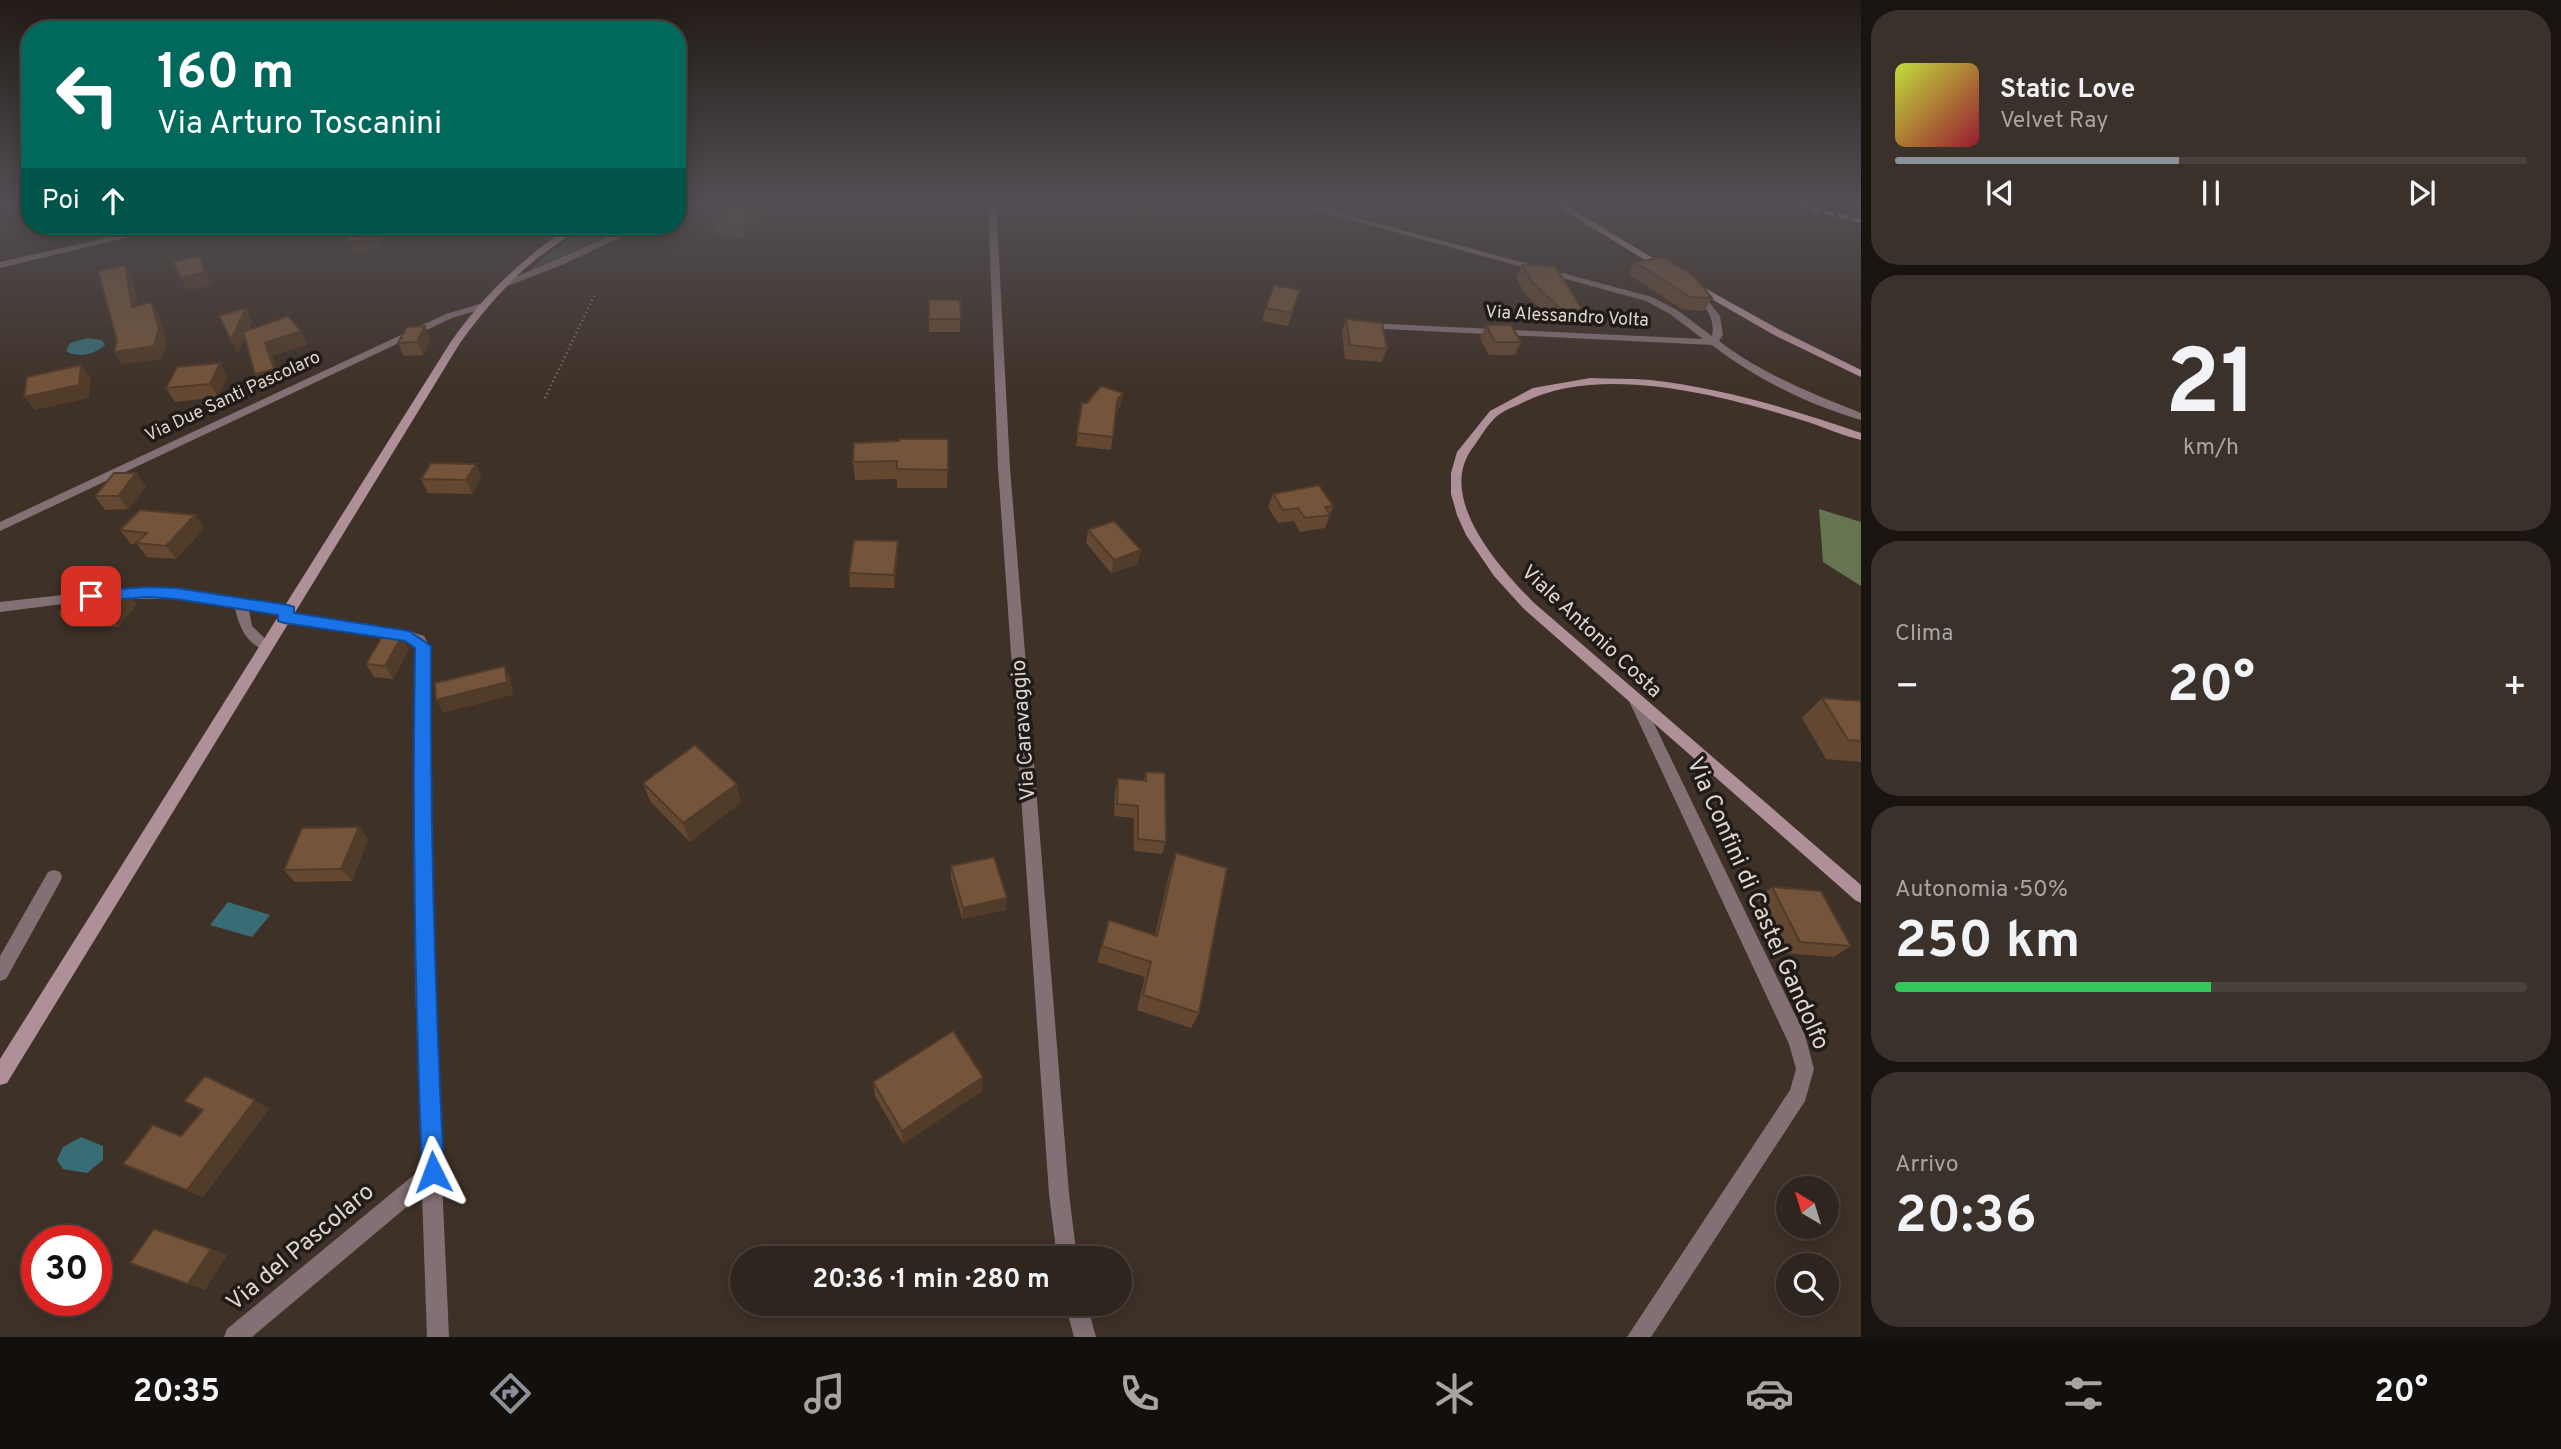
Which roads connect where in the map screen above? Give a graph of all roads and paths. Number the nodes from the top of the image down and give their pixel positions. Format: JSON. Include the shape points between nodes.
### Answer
{"nodes":[{"id":1,"x":525,"y":264,"type":"edge"},
{"id":2,"x":555,"y":264,"type":"edge"},
{"id":3,"x":995,"y":264,"type":"edge"},
{"id":4,"x":1521,"y":264,"type":"edge"},
{"id":5,"x":1658,"y":264,"type":"edge"},
{"id":6,"x":502,"y":285,"type":"junction"},
{"id":7,"x":1692,"y":285,"type":"junction"},
{"id":8,"x":594,"y":296,"type":"dead end"},
{"id":9,"x":483,"y":306,"type":"junction"},
{"id":10,"x":1352,"y":326,"type":"edge"},
{"id":11,"x":1712,"y":342,"type":"junction"},
{"id":12,"x":1861,"y":374,"type":"edge"},
{"id":13,"x":545,"y":398,"type":"dead end"},
{"id":14,"x":1861,"y":417,"type":"edge"},
{"id":15,"x":1861,"y":437,"type":"edge"},
{"id":16,"x":0,"y":527,"type":"edge"},
{"id":17,"x":241,"y":604,"type":"junction"},
{"id":18,"x":0,"y":607,"type":"edge"},
{"id":19,"x":286,"y":614,"type":"junction"},
{"id":20,"x":267,"y":646,"type":"junction"},
{"id":21,"x":1636,"y":701,"type":"junction"},
{"id":22,"x":54,"y":877,"type":"dead end"},
{"id":23,"x":1861,"y":895,"type":"edge"},
{"id":24,"x":0,"y":973,"type":"edge"},
{"id":25,"x":0,"y":1076,"type":"edge"},
{"id":26,"x":433,"y":1172,"type":"junction"},
{"id":27,"x":1066,"y":1246,"type":"edge"},
{"id":28,"x":1079,"y":1316,"type":"edge"},
{"id":29,"x":235,"y":1337,"type":"edge"},
{"id":30,"x":438,"y":1337,"type":"edge"},
{"id":31,"x":1084,"y":1337,"type":"edge"},
{"id":32,"x":1639,"y":1337,"type":"edge"}],
"edges":[{"from":1,"to":6,"type":"main road"},
{"from":2,"to":6,"type":"street"},
{"from":3,"to":27,"type":"street","name":"Via Caravaggio","via":[[1004,468]]},
{"from":4,"to":11,"type":"street","via":[[1643,297],[1669,309]]},
{"from":5,"to":7,"type":"main road"},
{"from":6,"to":9,"type":"main road"},
{"from":7,"to":11,"type":"street","via":[[1718,321],[1718,335]]},
{"from":7,"to":12,"type":"main road"},
{"from":8,"to":13,"type":"path"},
{"from":9,"to":16,"type":"street","name":"Via Due Santi Pascolaro","via":[[436,322]]},
{"from":9,"to":19,"type":"main road","via":[[455,343]]},
{"from":10,"to":11,"type":"street","name":"Via Alessandro Volta"},
{"from":11,"to":14,"type":"street","via":[[1781,384]]},
{"from":15,"to":21,"type":"main road","name":"Viale Antonio Costa","via":[[1747,400],[1679,386],[1621,382],[1582,384],[1531,395],[1498,410],[1474,434],[1460,460],[1457,489],[1462,513],[1476,540],[1521,598]]},
{"from":17,"to":18,"type":"street","via":[[147,592]]},
{"from":17,"to":19,"type":"street"},
{"from":17,"to":20,"type":"street","via":[[246,628]]},
{"from":19,"to":20,"type":"main road"},
{"from":19,"to":26,"type":"street","via":[[409,636],[425,649],[421,808]]},
{"from":20,"to":25,"type":"main road"},
{"from":21,"to":23,"type":"main road","name":"Viale Antonio Costa"},
{"from":21,"to":32,"type":"street","name":"Via Confini di Castel Gandolfo","via":[[1798,1042],[1805,1069],[1798,1094]]},
{"from":22,"to":24,"type":"street"},
{"from":26,"to":29,"type":"street","name":"Via del Pascolaro"},
{"from":26,"to":30,"type":"street"},
{"from":28,"to":31,"type":"street"}]}
